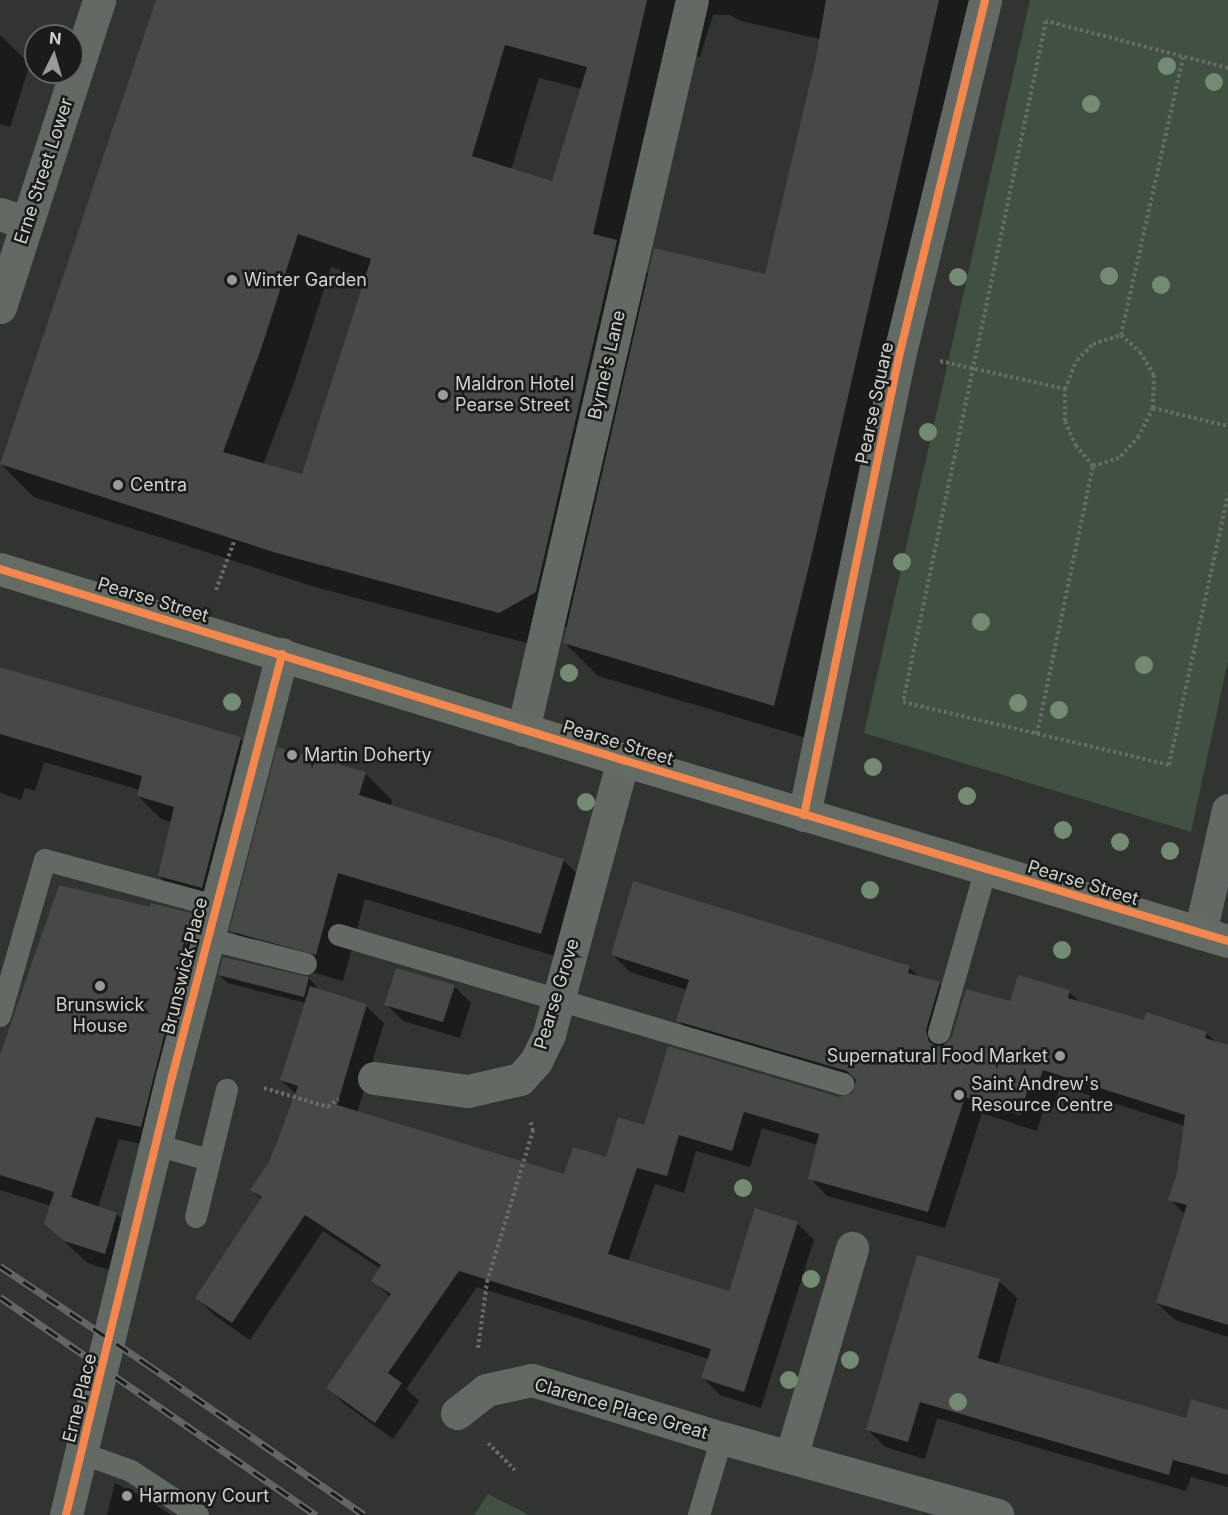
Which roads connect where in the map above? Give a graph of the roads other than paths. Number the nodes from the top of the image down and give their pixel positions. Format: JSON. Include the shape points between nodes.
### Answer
{"nodes":[{"id":1,"x":99,"y":0,"type":"edge"},
{"id":2,"x":692,"y":0,"type":"edge"},
{"id":3,"x":985,"y":0,"type":"edge"},
{"id":4,"x":13,"y":218,"type":"edge"},
{"id":5,"x":0,"y":307,"type":"edge"},
{"id":6,"x":0,"y":569,"type":"edge"},
{"id":7,"x":282,"y":654,"type":"junction"},
{"id":8,"x":523,"y":730,"type":"junction"},
{"id":9,"x":622,"y":760,"type":"junction"},
{"id":10,"x":1228,"y":810,"type":"edge"},
{"id":11,"x":804,"y":815,"type":"junction"},
{"id":12,"x":986,"y":869,"type":"junction"},
{"id":13,"x":216,"y":906,"type":"junction"},
{"id":14,"x":339,"y":935,"type":"dead end"},
{"id":15,"x":1214,"y":937,"type":"edge"},
{"id":16,"x":208,"y":939,"type":"junction"},
{"id":17,"x":306,"y":964,"type":"dead end"},
{"id":18,"x":558,"y":1000,"type":"junction"},
{"id":19,"x":0,"y":1016,"type":"edge"},
{"id":20,"x":939,"y":1033,"type":"dead end"},
{"id":21,"x":374,"y":1078,"type":"road end"},
{"id":22,"x":843,"y":1084,"type":"dead end"},
{"id":23,"x":227,"y":1090,"type":"road end"},
{"id":24,"x":156,"y":1145,"type":"junction"},
{"id":25,"x":209,"y":1160,"type":"junction"},
{"id":26,"x":196,"y":1217,"type":"dead end"},
{"id":27,"x":852,"y":1248,"type":"dead end"},
{"id":28,"x":123,"y":1287,"type":"joint"},
{"id":29,"x":458,"y":1413,"type":"dead end"},
{"id":30,"x":722,"y":1438,"type":"junction"},
{"id":31,"x":81,"y":1454,"type":"junction"},
{"id":32,"x":791,"y":1457,"type":"junction"},
{"id":33,"x":66,"y":1515,"type":"edge"},
{"id":34,"x":198,"y":1515,"type":"edge"},
{"id":35,"x":699,"y":1515,"type":"edge"},
{"id":36,"x":997,"y":1515,"type":"edge"}],
"edges":[{"from":1,"to":4,"type":"street","name":"Erne Street Lower"},
{"from":2,"to":8,"type":"street","name":"Byrne's Lane"},
{"from":3,"to":11,"type":"street","name":"Pearse Square","via":[[900,352]]},
{"from":4,"to":5,"type":"street","name":"Erne Street Lower"},
{"from":6,"to":7,"type":"main road","name":"Pearse Street"},
{"from":7,"to":8,"type":"main road","name":"Pearse Street"},
{"from":7,"to":13,"type":"street","name":"Brunswick Place"},
{"from":8,"to":9,"type":"main road","name":"Pearse Street"},
{"from":9,"to":11,"type":"main road","name":"Pearse Street"},
{"from":9,"to":18,"type":"street","name":"Pearse Grove"},
{"from":10,"to":15,"type":"street"},
{"from":11,"to":12,"type":"main road","name":"Pearse Street"},
{"from":12,"to":15,"type":"main road","name":"Pearse Street"},
{"from":12,"to":20,"type":"lane"},
{"from":13,"to":16,"type":"street","name":"Brunswick Place"},
{"from":13,"to":19,"type":"lane","via":[[45,860]]},
{"from":14,"to":18,"type":"lane"},
{"from":16,"to":17,"type":"lane"},
{"from":16,"to":24,"type":"street","name":"Brunswick Place"},
{"from":18,"to":21,"type":"street","name":"Pearse Grove","via":[[536,1061],[520,1079],[468,1091]]},
{"from":18,"to":22,"type":"lane"},
{"from":23,"to":25,"type":"lane"},
{"from":24,"to":25,"type":"lane"},
{"from":24,"to":28,"type":"street","name":"Brunswick Place"},
{"from":25,"to":26,"type":"lane"},
{"from":27,"to":32,"type":"street"},
{"from":28,"to":31,"type":"street","name":"Erne Place"},
{"from":29,"to":30,"type":"street","name":"Clarence Place Great","via":[[486,1390],[532,1380]]},
{"from":30,"to":32,"type":"street","name":"Clarence Place Great"},
{"from":30,"to":35,"type":"lane"},
{"from":31,"to":33,"type":"street","name":"Erne Place"},
{"from":31,"to":34,"type":"lane","via":[[131,1471]]},
{"from":32,"to":36,"type":"street","name":"Clarence Place Great"}]}
